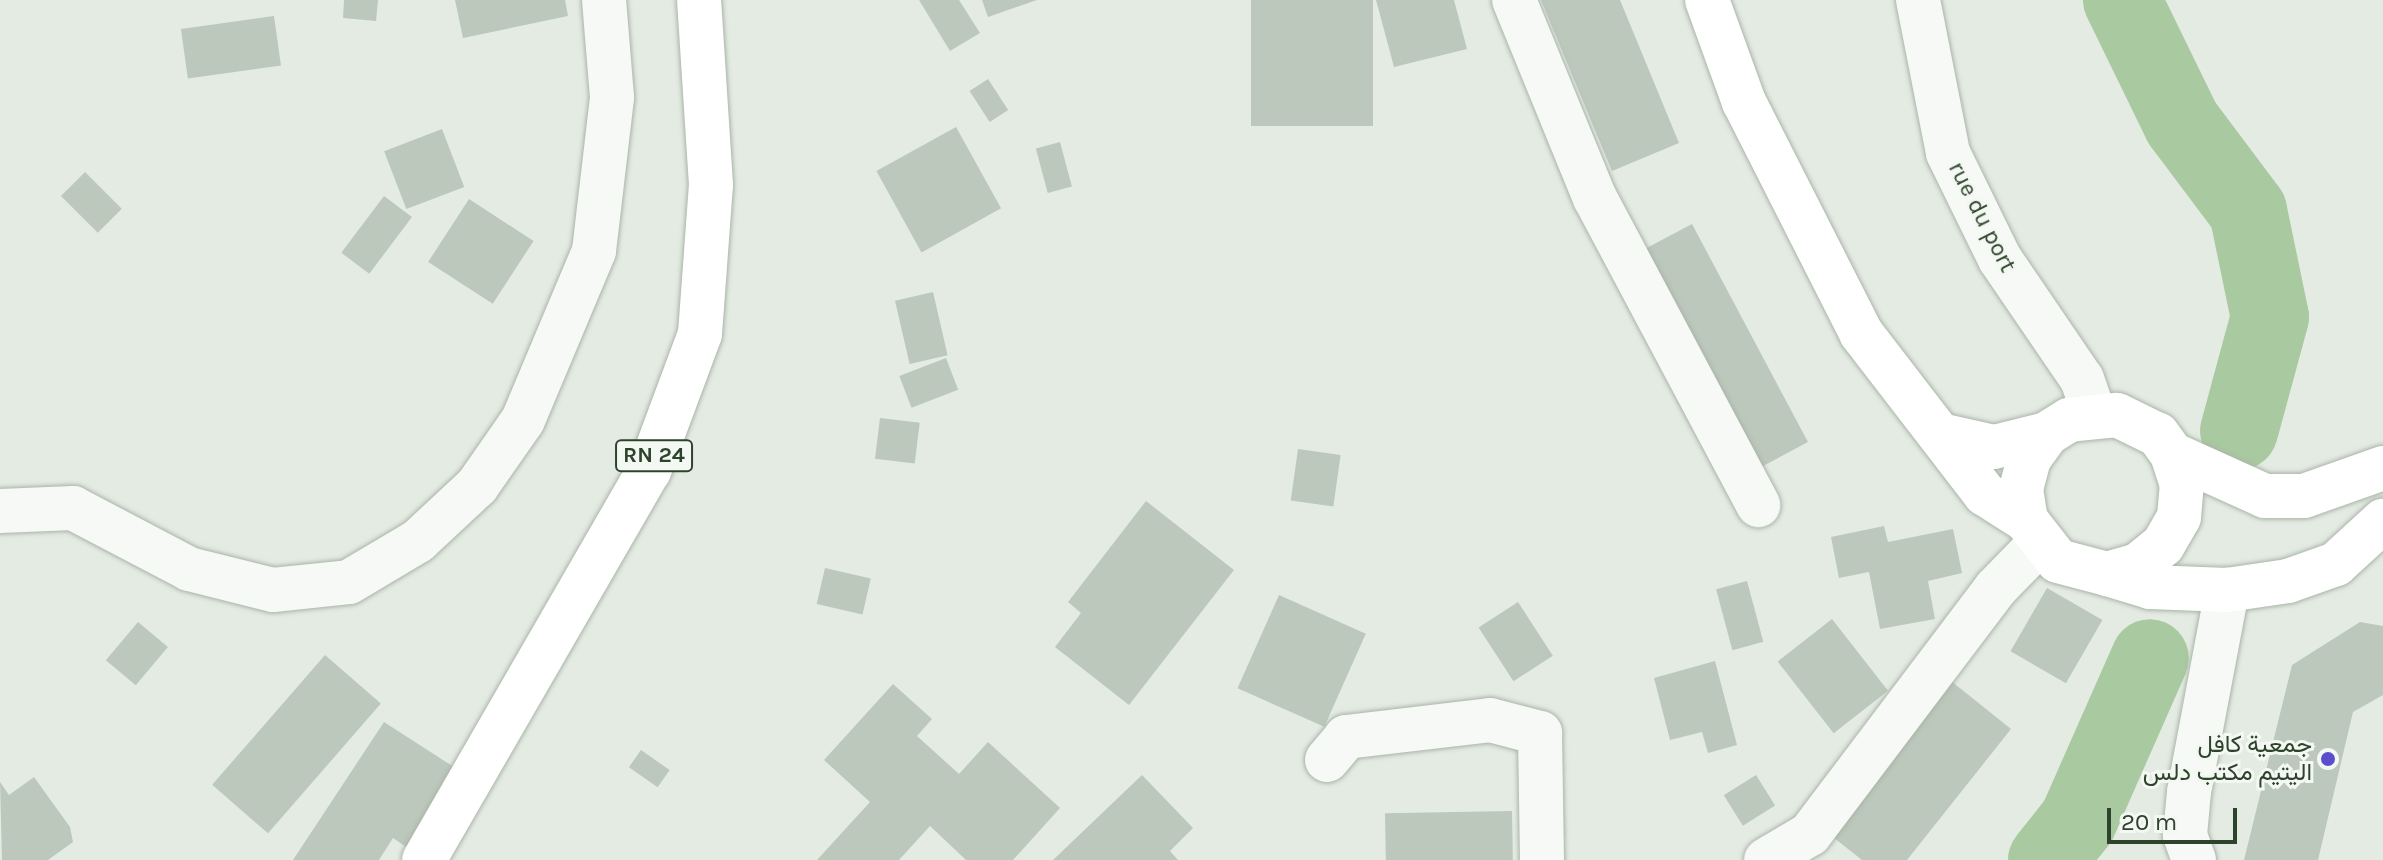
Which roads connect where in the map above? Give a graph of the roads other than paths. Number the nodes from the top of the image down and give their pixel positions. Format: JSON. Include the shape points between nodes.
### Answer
{"nodes":[{"id":1,"x":604,"y":0,"type":"edge"},
{"id":2,"x":699,"y":0,"type":"edge"},
{"id":3,"x":1514,"y":0,"type":"edge"},
{"id":4,"x":1707,"y":0,"type":"edge"},
{"id":5,"x":1918,"y":0,"type":"edge"},
{"id":6,"x":2094,"y":414,"type":"junction"},
{"id":7,"x":2047,"y":434,"type":"junction"},
{"id":8,"x":1940,"y":435,"type":"junction"},
{"id":9,"x":2172,"y":454,"type":"junction"},
{"id":10,"x":2383,"y":468,"type":"edge"},
{"id":11,"x":1758,"y":505,"type":"dead end"},
{"id":12,"x":0,"y":511,"type":"edge"},
{"id":13,"x":2383,"y":521,"type":"edge"},
{"id":14,"x":2032,"y":532,"type":"junction"},
{"id":15,"x":2107,"y":574,"type":"junction"},
{"id":16,"x":2227,"y":590,"type":"junction"},
{"id":17,"x":1327,"y":760,"type":"dead end"},
{"id":18,"x":424,"y":860,"type":"edge"},
{"id":19,"x":1542,"y":860,"type":"edge"},
{"id":20,"x":1766,"y":860,"type":"edge"},
{"id":21,"x":2194,"y":860,"type":"edge"}],
"edges":[{"from":1,"to":12,"type":"street","via":[[612,97],[594,251],[523,420],[477,486],[418,541],[349,582],[273,590],[189,569],[73,508]]},
{"from":2,"to":18,"type":"main road","number":"RN 24","via":[[711,185],[700,334],[649,471]]},
{"from":3,"to":11,"type":"street","via":[[1595,198]]},
{"from":4,"to":8,"type":"main road","via":[[1744,102],[1861,333]]},
{"from":5,"to":6,"type":"street","name":"rue du port","via":[[1948,153],[2000,259],[2082,379]]},
{"from":6,"to":7,"type":"main road"},
{"from":6,"to":9,"type":"main road","via":[[2139,422]]},
{"from":7,"to":8,"type":"main road","via":[[1994,447]]},
{"from":7,"to":14,"type":"main road","via":[[2025,474]]},
{"from":8,"to":14,"type":"main road","via":[[1985,494]]},
{"from":9,"to":10,"type":"main road","via":[[2265,496],[2304,496]]},
{"from":9,"to":15,"type":"main road","via":[[2182,485],[2179,517],[2169,536],[2138,565]]},
{"from":13,"to":16,"type":"main road","via":[[2336,564],[2288,581]]},
{"from":14,"to":15,"type":"main road","via":[[2081,572]]},
{"from":14,"to":20,"type":"street","via":[[1996,588],[1810,834]]},
{"from":15,"to":16,"type":"main road","via":[[2150,587]]},
{"from":16,"to":21,"type":"street","via":[[2189,792],[2185,835]]},
{"from":17,"to":19,"type":"street","via":[[1346,737],[1490,720],[1540,733]]}]}
